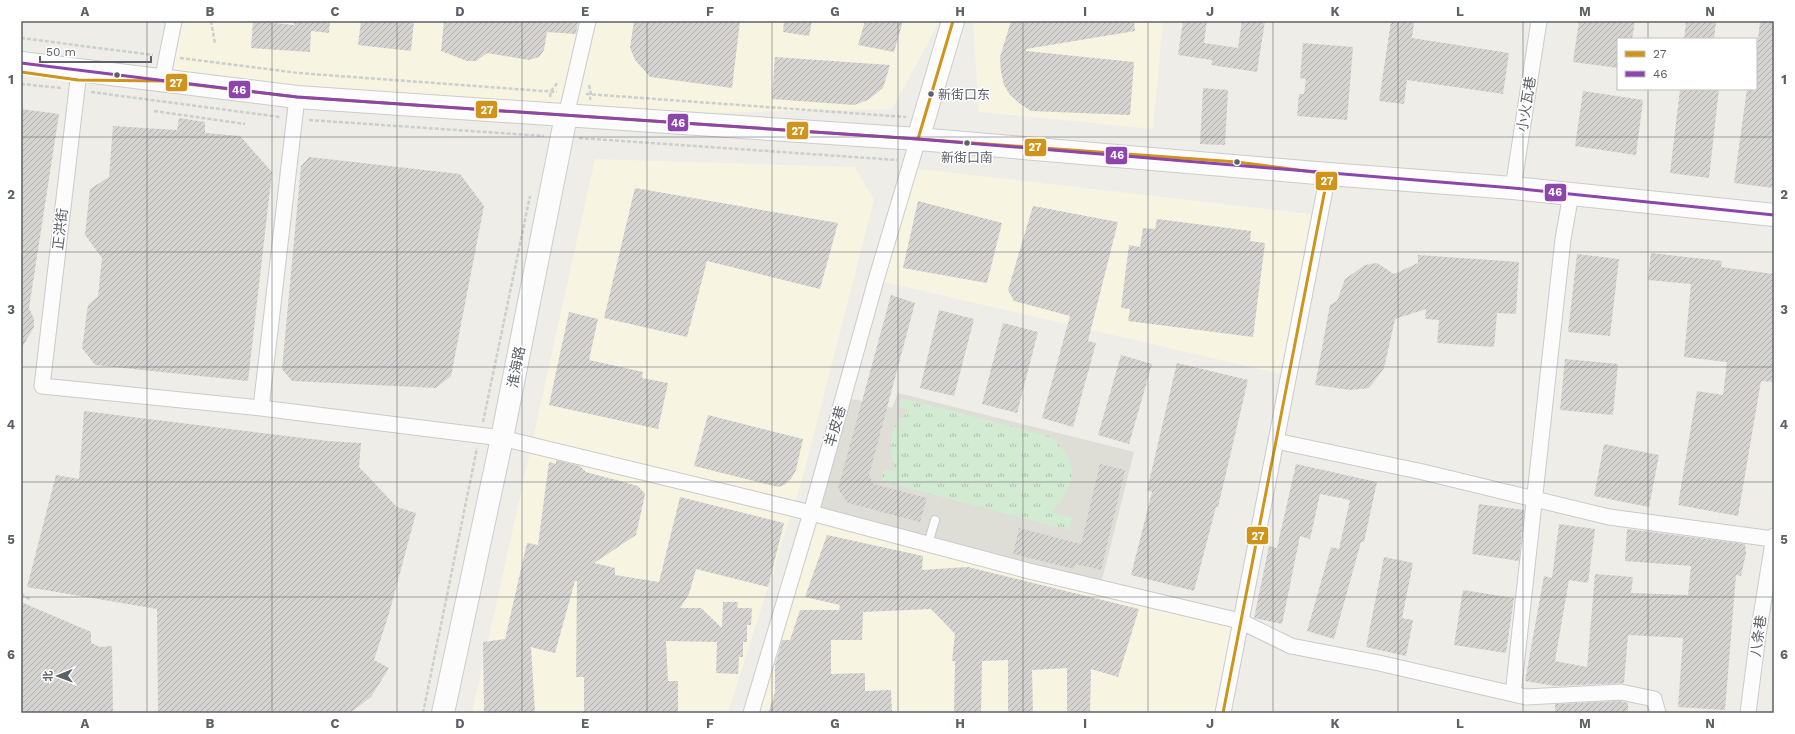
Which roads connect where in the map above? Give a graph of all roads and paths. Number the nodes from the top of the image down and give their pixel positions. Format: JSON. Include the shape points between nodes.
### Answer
{"nodes":[{"id":1,"x":174,"y":21,"type":"edge"},
{"id":2,"x":211,"y":21,"type":"edge"},
{"id":3,"x":588,"y":21,"type":"edge"},
{"id":4,"x":953,"y":21,"type":"edge"},
{"id":5,"x":1539,"y":21,"type":"edge"},
{"id":6,"x":21,"y":38,"type":"edge"},
{"id":7,"x":214,"y":44,"type":"dead end"},
{"id":8,"x":167,"y":57,"type":"junction"},
{"id":9,"x":21,"y":63,"type":"edge"},
{"id":10,"x":79,"y":71,"type":"junction"},
{"id":11,"x":560,"y":79,"type":"dead end"},
{"id":12,"x":162,"y":81,"type":"junction"},
{"id":13,"x":551,"y":91,"type":"junction"},
{"id":14,"x":559,"y":92,"type":"dead end"},
{"id":15,"x":583,"y":94,"type":"dead end"},
{"id":16,"x":297,"y":97,"type":"junction"},
{"id":17,"x":550,"y":99,"type":"dead end"},
{"id":18,"x":154,"y":111,"type":"dead end"},
{"id":19,"x":566,"y":116,"type":"junction"},
{"id":20,"x":925,"y":118,"type":"junction"},
{"id":21,"x":245,"y":124,"type":"dead end"},
{"id":22,"x":544,"y":128,"type":"dead end"},
{"id":23,"x":918,"y":139,"type":"junction"},
{"id":24,"x":541,"y":144,"type":"dead end"},
{"id":25,"x":1328,"y":174,"type":"junction"},
{"id":26,"x":1513,"y":188,"type":"junction"},
{"id":27,"x":531,"y":190,"type":"dead end"},
{"id":28,"x":1571,"y":194,"type":"junction"},
{"id":29,"x":1774,"y":216,"type":"edge"},
{"id":30,"x":261,"y":408,"type":"junction"},
{"id":31,"x":480,"y":435,"type":"junction"},
{"id":32,"x":502,"y":438,"type":"junction"},
{"id":33,"x":1276,"y":441,"type":"junction"},
{"id":34,"x":1535,"y":499,"type":"junction"},
{"id":35,"x":811,"y":513,"type":"junction"},
{"id":36,"x":935,"y":520,"type":"dead end"},
{"id":37,"x":1774,"y":538,"type":"edge"},
{"id":38,"x":928,"y":544,"type":"junction"},
{"id":39,"x":21,"y":594,"type":"edge"},
{"id":40,"x":31,"y":600,"type":"dead end"},
{"id":41,"x":1240,"y":621,"type":"junction"},
{"id":42,"x":1513,"y":694,"type":"junction"},
{"id":43,"x":423,"y":713,"type":"edge"},
{"id":44,"x":443,"y":713,"type":"edge"},
{"id":45,"x":751,"y":713,"type":"edge"},
{"id":46,"x":1223,"y":713,"type":"edge"},
{"id":47,"x":1658,"y":713,"type":"edge"},
{"id":48,"x":1748,"y":713,"type":"edge"}],
"edges":[{"from":1,"to":8,"type":"street"},
{"from":2,"to":7,"type":"path"},
{"from":3,"to":19,"type":"street","name":"淮海路"},
{"from":4,"to":20,"type":"main road"},
{"from":5,"to":26,"type":"street","name":"小火瓦巷"},
{"from":6,"to":8,"type":"path"},
{"from":8,"to":12,"type":"street"},
{"from":8,"to":13,"type":"path","via":[[298,73]]},
{"from":9,"to":10,"type":"main road"},
{"from":10,"to":12,"type":"main road"},
{"from":10,"to":30,"type":"street","name":"正洪街","via":[[42,386]]},
{"from":11,"to":13,"type":"path"},
{"from":12,"to":16,"type":"main road"},
{"from":13,"to":14,"type":"path"},
{"from":13,"to":17,"type":"path"},
{"from":15,"to":20,"type":"path"},
{"from":16,"to":19,"type":"main road"},
{"from":16,"to":30,"type":"street"},
{"from":18,"to":21,"type":"path"},
{"from":19,"to":23,"type":"main road"},
{"from":19,"to":32,"type":"main road","name":"淮海路"},
{"from":20,"to":23,"type":"main road"},
{"from":22,"to":24,"type":"path"},
{"from":23,"to":25,"type":"main road"},
{"from":23,"to":35,"type":"street","name":"羊皮巷"},
{"from":25,"to":26,"type":"main road"},
{"from":25,"to":33,"type":"street"},
{"from":26,"to":28,"type":"main road"},
{"from":27,"to":31,"type":"path"},
{"from":28,"to":29,"type":"main road"},
{"from":28,"to":34,"type":"street","via":[[1563,239]]},
{"from":30,"to":31,"type":"street"},
{"from":31,"to":32,"type":"street"},
{"from":31,"to":43,"type":"path"},
{"from":32,"to":35,"type":"street"},
{"from":32,"to":44,"type":"main road","name":"淮海路"},
{"from":33,"to":34,"type":"street"},
{"from":33,"to":41,"type":"street"},
{"from":34,"to":37,"type":"street","via":[[1609,517]]},
{"from":34,"to":42,"type":"street"},
{"from":35,"to":38,"type":"street"},
{"from":35,"to":45,"type":"street","name":"羊皮巷"},
{"from":36,"to":38,"type":"lane"},
{"from":37,"to":48,"type":"street","name":"八条巷"},
{"from":38,"to":41,"type":"street","via":[[1029,571]]},
{"from":39,"to":40,"type":"path"},
{"from":41,"to":42,"type":"street","via":[[1291,646]]},
{"from":41,"to":46,"type":"street"},
{"from":42,"to":47,"type":"street","via":[[1526,697],[1621,692],[1654,699]]}]}
